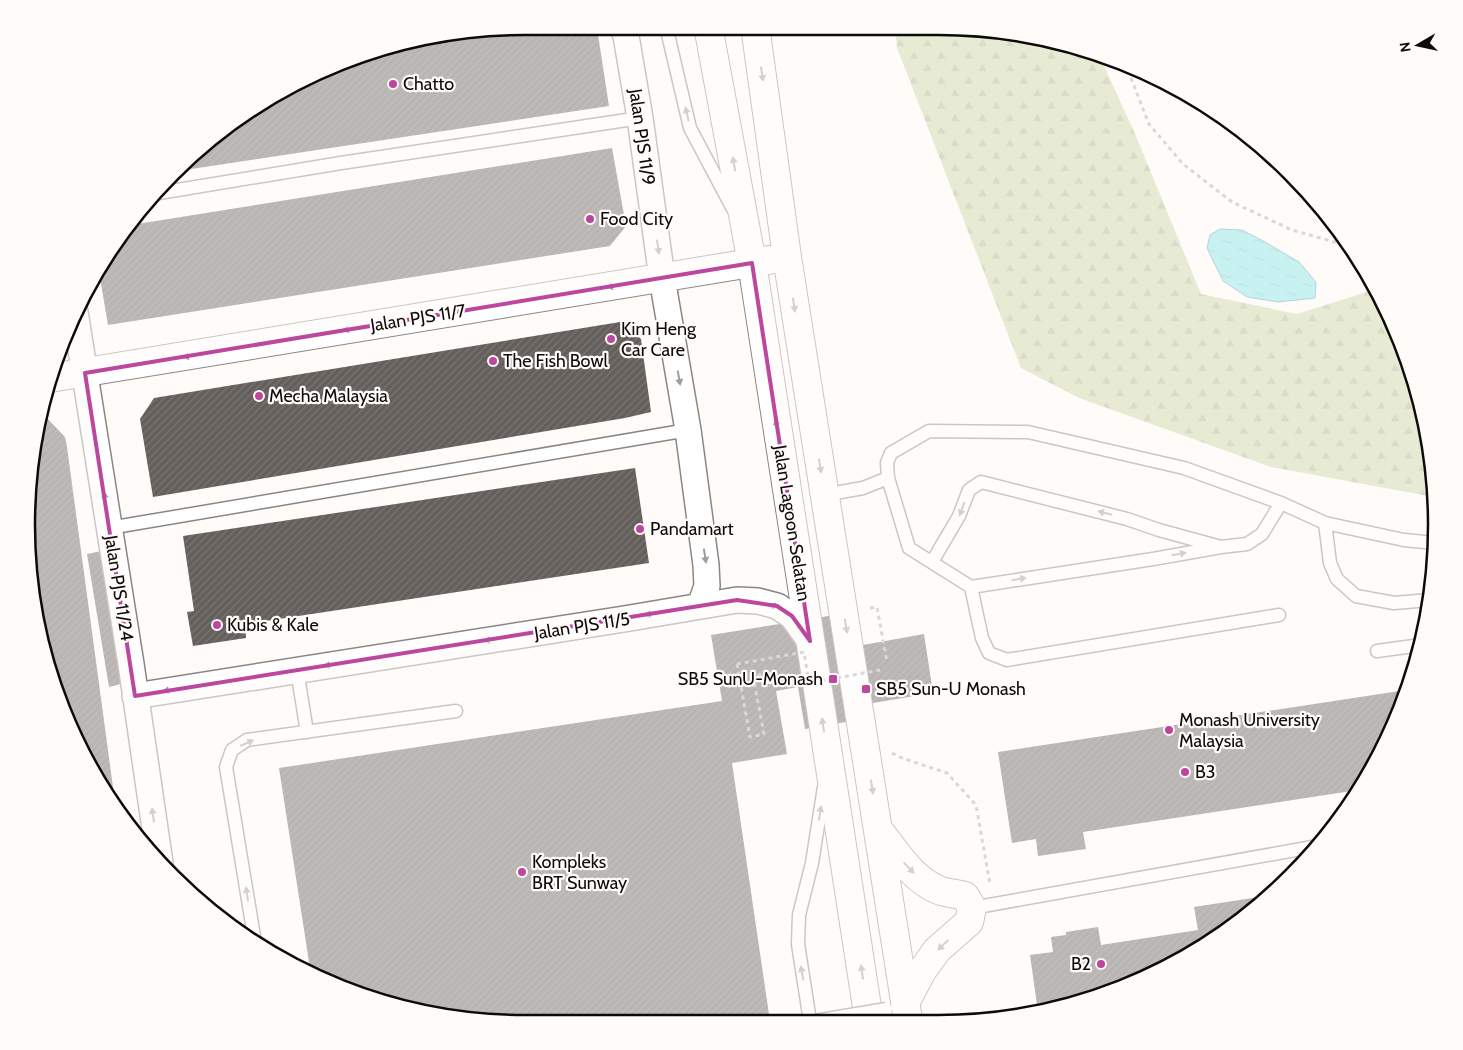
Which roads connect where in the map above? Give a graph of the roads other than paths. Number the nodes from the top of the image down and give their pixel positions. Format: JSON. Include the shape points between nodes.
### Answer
{"nodes":[{"id":1,"x":626,"y":35,"type":"edge"},
{"id":2,"x":668,"y":35,"type":"edge"},
{"id":3,"x":710,"y":35,"type":"edge"},
{"id":4,"x":760,"y":35,"type":"edge"},
{"id":5,"x":640,"y":118,"type":"junction"},
{"id":6,"x":167,"y":192,"type":"edge"},
{"id":7,"x":747,"y":236,"type":"junction"},
{"id":8,"x":787,"y":257,"type":"junction"},
{"id":9,"x":752,"y":263,"type":"junction"},
{"id":10,"x":662,"y":278,"type":"junction"},
{"id":11,"x":77,"y":326,"type":"edge"},
{"id":12,"x":85,"y":373,"type":"junction"},
{"id":13,"x":58,"y":377,"type":"edge"},
{"id":14,"x":688,"y":430,"type":"junction"},
{"id":15,"x":888,"y":478,"type":"junction"},
{"id":16,"x":824,"y":494,"type":"junction"},
{"id":17,"x":1281,"y":503,"type":"junction"},
{"id":18,"x":1325,"y":524,"type":"junction"},
{"id":19,"x":109,"y":528,"type":"junction"},
{"id":20,"x":1427,"y":542,"type":"edge"},
{"id":21,"x":1221,"y":547,"type":"junction"},
{"id":22,"x":932,"y":562,"type":"junction"},
{"id":23,"x":971,"y":587,"type":"junction"},
{"id":24,"x":1422,"y":601,"type":"edge"},
{"id":25,"x":700,"y":606,"type":"junction"},
{"id":26,"x":1280,"y":615,"type":"dead end"},
{"id":27,"x":810,"y":641,"type":"junction"},
{"id":28,"x":1413,"y":646,"type":"edge"},
{"id":29,"x":1377,"y":651,"type":"dead end"},
{"id":30,"x":297,"y":670,"type":"junction"},
{"id":31,"x":135,"y":696,"type":"junction"},
{"id":32,"x":456,"y":711,"type":"dead end"},
{"id":33,"x":307,"y":732,"type":"junction"},
{"id":34,"x":828,"y":759,"type":"junction"},
{"id":35,"x":879,"y":830,"type":"junction"},
{"id":36,"x":1306,"y":848,"type":"edge"},
{"id":37,"x":158,"y":849,"type":"edge"},
{"id":38,"x":983,"y":906,"type":"junction"},
{"id":39,"x":253,"y":932,"type":"edge"},
{"id":40,"x":892,"y":1013,"type":"edge"},
{"id":41,"x":809,"y":1015,"type":"edge"},
{"id":42,"x":873,"y":1015,"type":"edge"}],
"edges":[{"from":1,"to":5,"type":"street","name":"Jalan PJS 11/9"},
{"from":7,"to":2,"type":"lane","one_way":true,"via":[[690,128]]},
{"from":7,"to":3,"type":"main road","name":"Jalan Lagoon Selatan","one_way":true},
{"from":4,"to":8,"type":"main road","name":"Jalan Lagoon Selatan","one_way":true},
{"from":5,"to":6,"type":"lane"},
{"from":5,"to":10,"type":"street","name":"Jalan PJS 11/9","one_way":true},
{"from":7,"to":9,"type":"main road","name":"Jalan Lagoon Selatan"},
{"from":8,"to":9,"type":"main road","name":"Jalan PJS 11/7"},
{"from":8,"to":16,"type":"main road","name":"Jalan Lagoon Selatan","one_way":true},
{"from":9,"to":10,"type":"main road","name":"Jalan PJS 11/7"},
{"from":27,"to":9,"type":"main road","name":"Jalan Lagoon Selatan","one_way":true},
{"from":10,"to":12,"type":"main road","name":"Jalan PJS 11/7","one_way":true},
{"from":10,"to":14,"type":"street","one_way":true},
{"from":11,"to":12,"type":"street","name":"Jalan PJS 11/24"},
{"from":12,"to":13,"type":"main road","name":"Jalan PJS 11/7"},
{"from":19,"to":12,"type":"street","name":"Jalan PJS 11/24","one_way":true},
{"from":14,"to":19,"type":"lane"},
{"from":14,"to":25,"type":"street","one_way":true,"via":[[706,565],[707,586]]},
{"from":15,"to":16,"type":"lane","via":[[863,488]]},
{"from":15,"to":17,"type":"lane","via":[[886,463],[891,453],[929,431],[1028,432],[1184,468]]},
{"from":15,"to":22,"type":"lane","via":[[909,548]]},
{"from":16,"to":35,"type":"main road","name":"Jalan Lagoon Selatan","one_way":true},
{"from":17,"to":18,"type":"lane"},
{"from":17,"to":21,"type":"lane","via":[[1262,534],[1247,544]]},
{"from":18,"to":20,"type":"lane"},
{"from":18,"to":24,"type":"lane","via":[[1330,563],[1337,579],[1356,596],[1394,603]]},
{"from":19,"to":31,"type":"street","name":"Jalan PJS 11/24"},
{"from":21,"to":22,"type":"lane","one_way":true,"via":[[1127,518],[981,482],[969,490],[960,516]]},
{"from":23,"to":21,"type":"lane","one_way":true},
{"from":22,"to":23,"type":"lane"},
{"from":23,"to":26,"type":"lane","via":[[982,638],[989,653],[1007,660]]},
{"from":27,"to":25,"type":"street","name":"Jalan PJS 11/5","one_way":true,"via":[[792,616],[777,606],[758,600]]},
{"from":25,"to":30,"type":"street","name":"Jalan PJS 11/5","one_way":true},
{"from":34,"to":27,"type":"main road","name":"Jalan Lagoon Selatan","one_way":true},
{"from":28,"to":29,"type":"lane"},
{"from":30,"to":31,"type":"street","name":"Jalan PJS 11/5","one_way":true},
{"from":30,"to":33,"type":"lane"},
{"from":37,"to":31,"type":"street","name":"Jalan PJS 11/24","one_way":true},
{"from":32,"to":33,"type":"lane"},
{"from":39,"to":33,"type":"lane","one_way":true,"via":[[226,767],[232,750],[247,740]]},
{"from":40,"to":34,"type":"main road","name":"Jalan Lagoon Selatan","one_way":true,"via":[[858,939]]},
{"from":41,"to":34,"type":"lane","one_way":true,"via":[[798,944],[799,915],[812,863]]},
{"from":35,"to":38,"type":"main road","one_way":true,"via":[[920,879]]},
{"from":35,"to":40,"type":"main road","name":"Jalan Lagoon Selatan"},
{"from":36,"to":38,"type":"lane"},
{"from":38,"to":40,"type":"main road","one_way":true,"via":[[937,950]]},
{"from":40,"to":42,"type":"lane","bridge":true}]}
